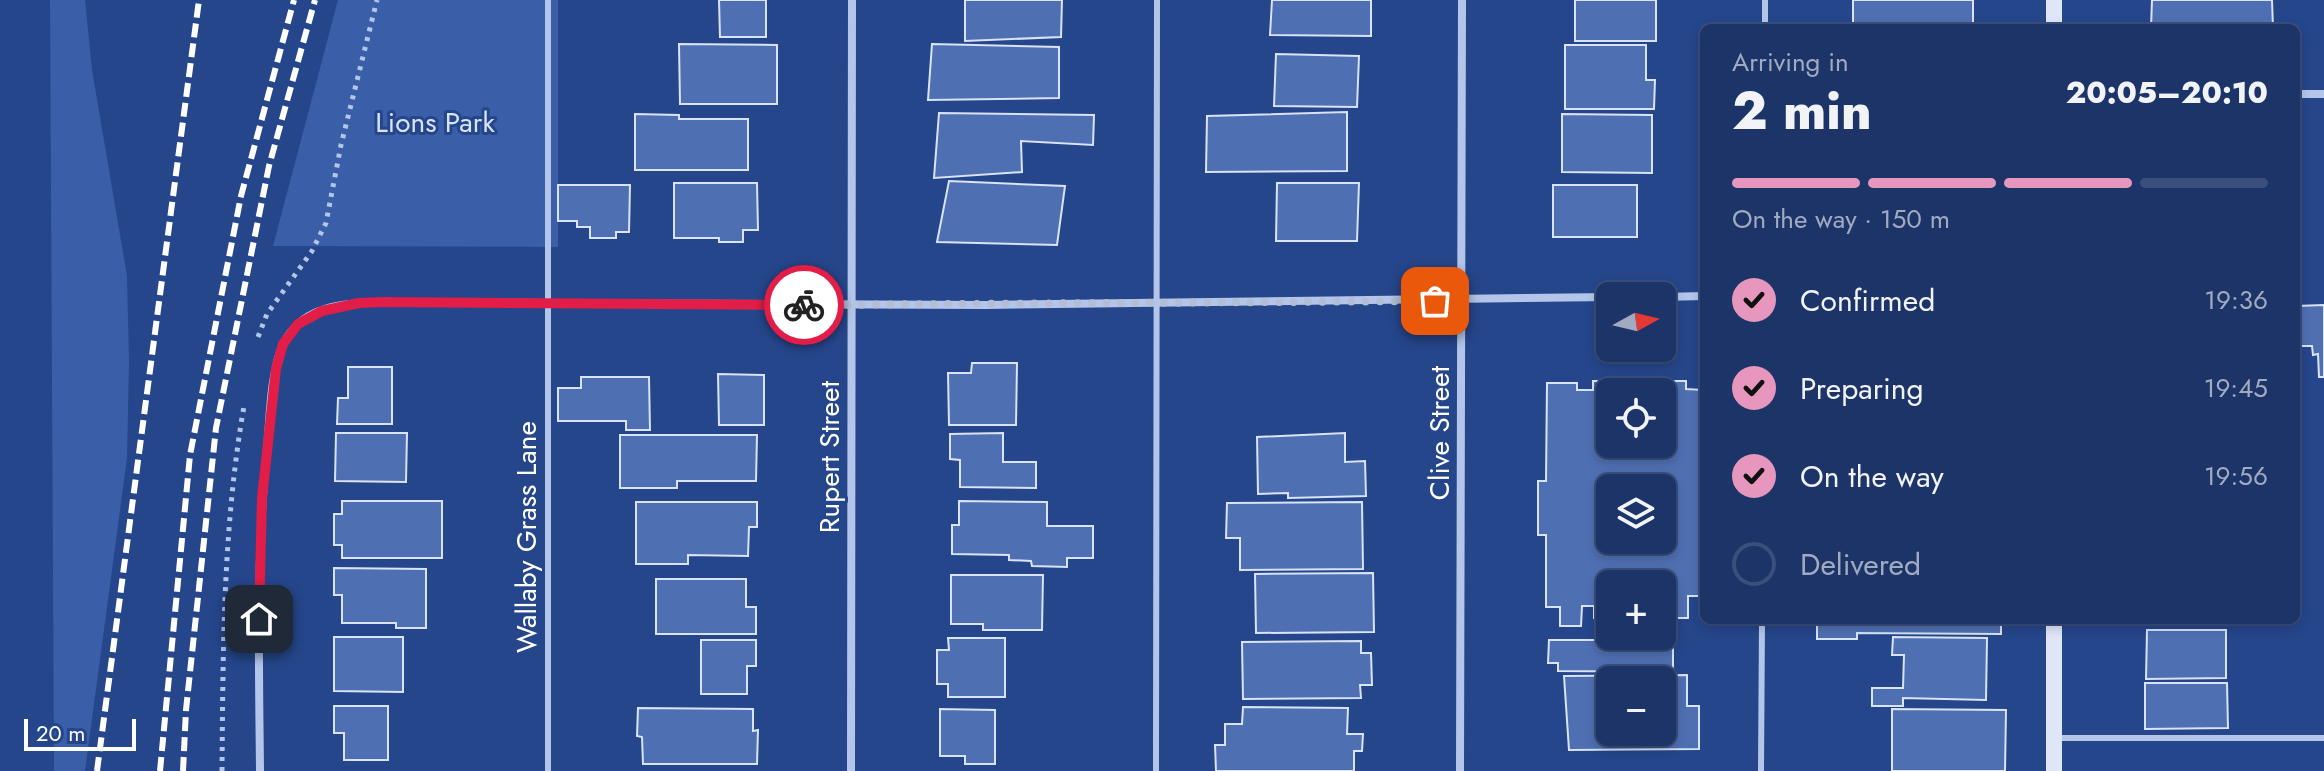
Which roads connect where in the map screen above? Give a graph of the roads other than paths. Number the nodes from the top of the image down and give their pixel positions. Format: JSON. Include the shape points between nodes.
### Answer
{"nodes":[{"id":1,"x":548,"y":0,"type":"edge"},
{"id":2,"x":852,"y":0,"type":"edge"},
{"id":3,"x":1157,"y":0,"type":"edge"},
{"id":4,"x":1462,"y":0,"type":"edge"},
{"id":5,"x":1765,"y":0,"type":"edge"},
{"id":6,"x":2054,"y":0,"type":"edge"},
{"id":7,"x":1765,"y":24,"type":"edge"},
{"id":8,"x":2054,"y":24,"type":"edge"},
{"id":9,"x":2300,"y":94,"type":"edge"},
{"id":10,"x":2324,"y":94,"type":"edge"},
{"id":11,"x":1700,"y":296,"type":"edge"},
{"id":12,"x":1596,"y":297,"type":"edge"},
{"id":13,"x":1676,"y":297,"type":"edge"},
{"id":14,"x":1462,"y":301,"type":"junction"},
{"id":15,"x":548,"y":303,"type":"junction"},
{"id":16,"x":1156,"y":304,"type":"junction"},
{"id":17,"x":852,"y":305,"type":"junction"},
{"id":18,"x":1762,"y":624,"type":"edge"},
{"id":19,"x":2054,"y":624,"type":"edge"},
{"id":20,"x":2054,"y":738,"type":"junction"},
{"id":21,"x":2324,"y":738,"type":"edge"},
{"id":22,"x":260,"y":771,"type":"edge"},
{"id":23,"x":548,"y":771,"type":"edge"},
{"id":24,"x":851,"y":771,"type":"edge"},
{"id":25,"x":1156,"y":771,"type":"edge"},
{"id":26,"x":1460,"y":771,"type":"edge"},
{"id":27,"x":1761,"y":771,"type":"edge"},
{"id":28,"x":2054,"y":771,"type":"edge"}],
"edges":[{"from":1,"to":15,"type":"lane","name":"Wallaby Grass Lane"},
{"from":2,"to":17,"type":"street","name":"Rupert Street"},
{"from":3,"to":16,"type":"lane"},
{"from":4,"to":14,"type":"street","name":"Clive Street"},
{"from":5,"to":7,"type":"lane"},
{"from":6,"to":8,"type":"street"},
{"from":9,"to":10,"type":"street"},
{"from":11,"to":13,"type":"street"},
{"from":12,"to":14,"type":"street"},
{"from":14,"to":16,"type":"street"},
{"from":14,"to":26,"type":"street","name":"Clive Street"},
{"from":15,"to":17,"type":"street"},
{"from":15,"to":22,"type":"street","via":[[359,303],[308,317],[290,334],[279,355],[262,498]]},
{"from":15,"to":23,"type":"lane","name":"Wallaby Grass Lane"},
{"from":16,"to":17,"type":"street"},
{"from":16,"to":25,"type":"lane"},
{"from":17,"to":24,"type":"street","name":"Rupert Street"},
{"from":18,"to":27,"type":"lane"},
{"from":19,"to":20,"type":"street"},
{"from":20,"to":21,"type":"lane"},
{"from":20,"to":28,"type":"street"}]}
